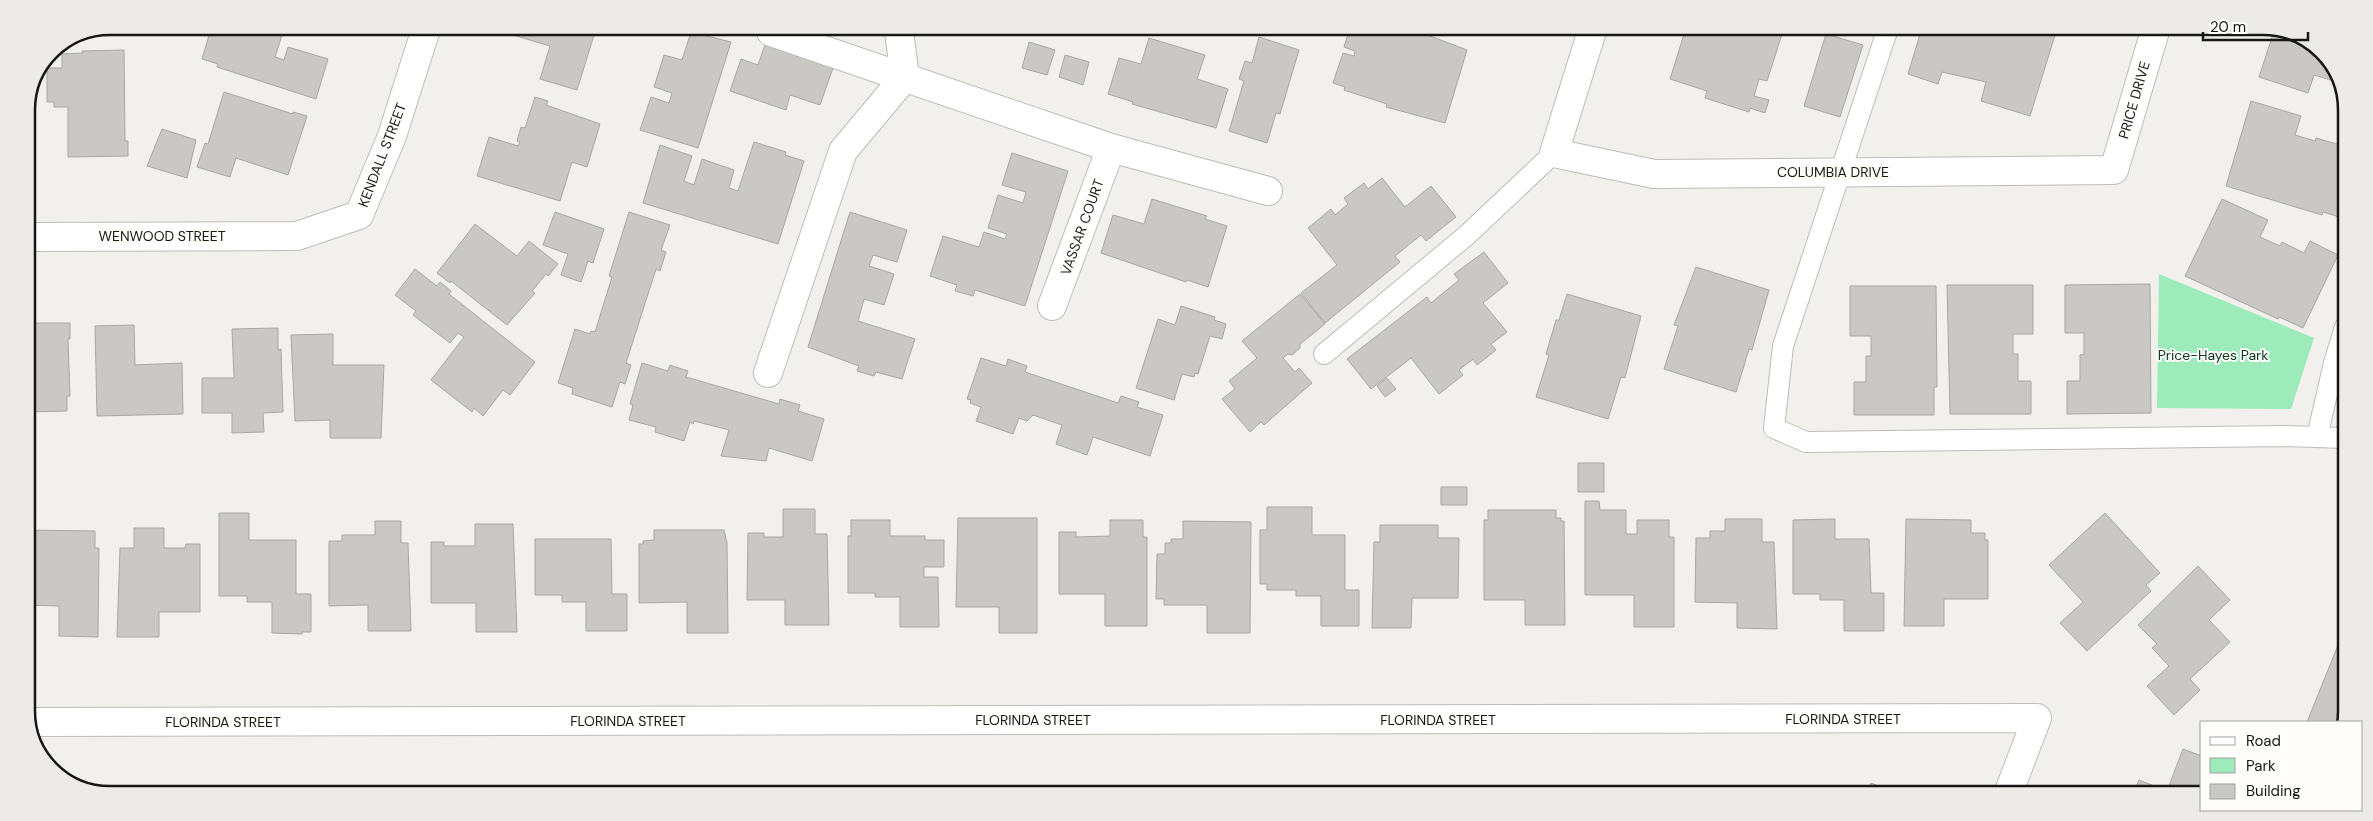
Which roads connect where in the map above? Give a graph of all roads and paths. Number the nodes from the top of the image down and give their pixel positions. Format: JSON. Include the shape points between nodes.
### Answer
{"nodes":[{"id":1,"x":424,"y":35,"type":"edge"},
{"id":2,"x":780,"y":35,"type":"edge"},
{"id":3,"x":899,"y":35,"type":"edge"},
{"id":4,"x":1591,"y":35,"type":"edge"},
{"id":5,"x":1886,"y":35,"type":"edge"},
{"id":6,"x":2154,"y":35,"type":"edge"},
{"id":7,"x":905,"y":77,"type":"junction"},
{"id":8,"x":1111,"y":148,"type":"junction"},
{"id":9,"x":1554,"y":153,"type":"junction"},
{"id":10,"x":2114,"y":170,"type":"joint"},
{"id":11,"x":1842,"y":172,"type":"junction"},
{"id":12,"x":1268,"y":191,"type":"dead end"},
{"id":13,"x":297,"y":236,"type":"joint"},
{"id":14,"x":35,"y":237,"type":"edge"},
{"id":15,"x":1052,"y":306,"type":"dead end"},
{"id":16,"x":2338,"y":350,"type":"edge"},
{"id":17,"x":1324,"y":354,"type":"dead end"},
{"id":18,"x":768,"y":373,"type":"dead end"},
{"id":19,"x":2317,"y":437,"type":"junction"},
{"id":20,"x":2338,"y":438,"type":"edge"},
{"id":21,"x":36,"y":722,"type":"edge"},
{"id":22,"x":2011,"y":786,"type":"edge"}],
"edges":[{"from":1,"to":13,"type":"street","name":"KENDALL STREET","via":[[392,136],[359,215]]},
{"from":2,"to":7,"type":"street"},
{"from":3,"to":7,"type":"street"},
{"from":4,"to":9,"type":"street"},
{"from":5,"to":11,"type":"lane"},
{"from":6,"to":10,"type":"street","name":"PRICE DRIVE"},
{"from":7,"to":8,"type":"street"},
{"from":7,"to":18,"type":"street","via":[[843,151]]},
{"from":8,"to":12,"type":"street"},
{"from":8,"to":15,"type":"street","name":"VASSAR COURT"},
{"from":9,"to":11,"type":"street","name":"COLUMBIA DRIVE","via":[[1654,174]]},
{"from":9,"to":17,"type":"lane","via":[[1467,235]]},
{"from":10,"to":11,"type":"street","name":"COLUMBIA DRIVE"},
{"from":11,"to":19,"type":"lane","via":[[1783,346],[1774,428],[1806,442]]},
{"from":13,"to":14,"type":"street","name":"WENWOOD STREET"},
{"from":16,"to":19,"type":"lane"},
{"from":19,"to":20,"type":"lane"},
{"from":21,"to":22,"type":"street","name":"FLORINDA STREET","via":[[2036,718]]}]}
